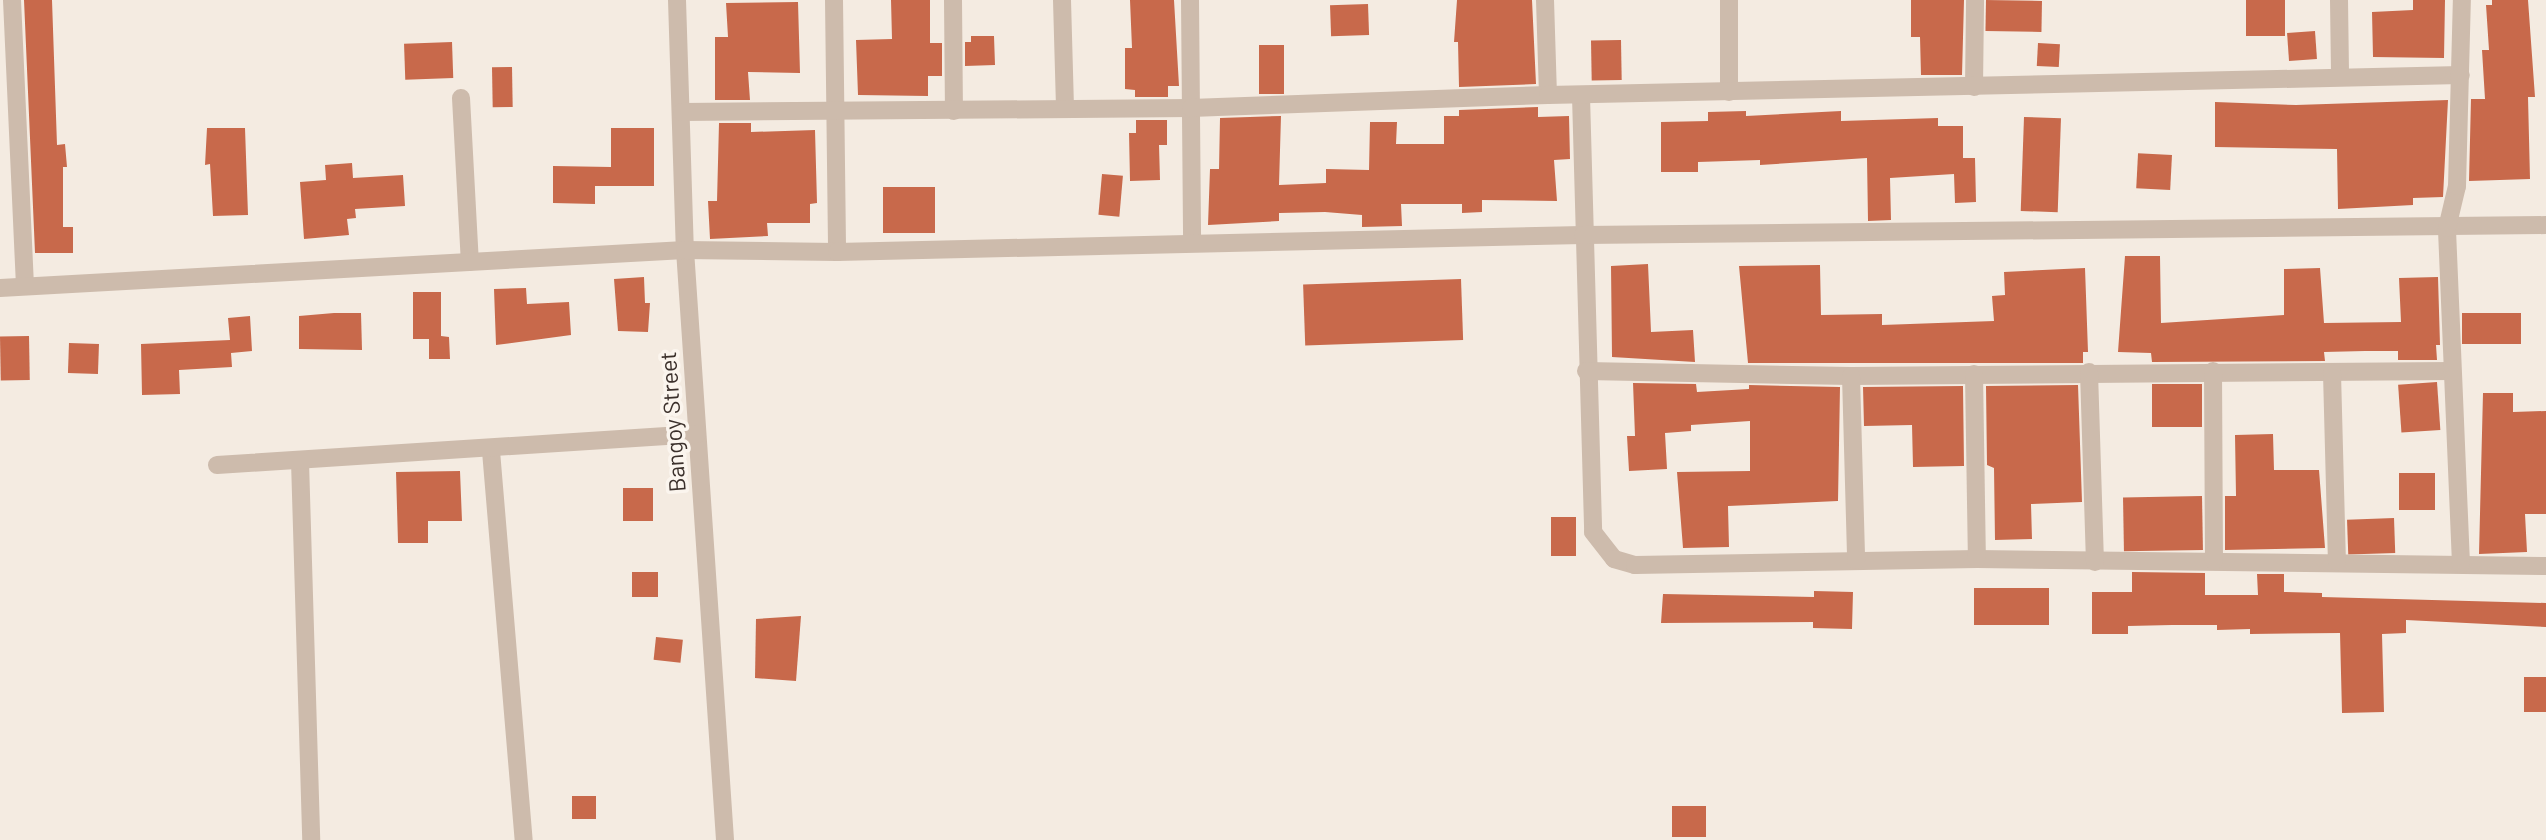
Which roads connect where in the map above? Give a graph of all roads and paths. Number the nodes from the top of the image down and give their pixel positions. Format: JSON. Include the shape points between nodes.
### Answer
{"nodes":[{"id":1,"x":12,"y":0,"type":"edge"},
{"id":2,"x":677,"y":0,"type":"edge"},
{"id":3,"x":834,"y":0,"type":"edge"},
{"id":4,"x":953,"y":0,"type":"edge"},
{"id":5,"x":1062,"y":0,"type":"edge"},
{"id":6,"x":1191,"y":0,"type":"edge"},
{"id":7,"x":1545,"y":0,"type":"edge"},
{"id":8,"x":1729,"y":0,"type":"edge"},
{"id":9,"x":1975,"y":0,"type":"edge"},
{"id":10,"x":2339,"y":0,"type":"edge"},
{"id":11,"x":2462,"y":0,"type":"edge"},
{"id":12,"x":2461,"y":75,"type":"junction"},
{"id":13,"x":2340,"y":76,"type":"junction"},
{"id":14,"x":1974,"y":87,"type":"junction"},
{"id":15,"x":1728,"y":92,"type":"junction"},
{"id":16,"x":1548,"y":95,"type":"junction"},
{"id":17,"x":1581,"y":96,"type":"junction"},
{"id":18,"x":461,"y":98,"type":"dead end"},
{"id":19,"x":1191,"y":108,"type":"junction"},
{"id":20,"x":1065,"y":109,"type":"junction"},
{"id":21,"x":954,"y":111,"type":"junction"},
{"id":22,"x":682,"y":112,"type":"junction"},
{"id":23,"x":835,"y":113,"type":"junction"},
{"id":24,"x":2546,"y":225,"type":"edge"},
{"id":25,"x":2447,"y":228,"type":"junction"},
{"id":26,"x":1583,"y":235,"type":"junction"},
{"id":27,"x":1192,"y":243,"type":"junction"},
{"id":28,"x":685,"y":250,"type":"junction"},
{"id":29,"x":837,"y":252,"type":"junction"},
{"id":30,"x":470,"y":262,"type":"junction"},
{"id":31,"x":25,"y":286,"type":"junction"},
{"id":32,"x":0,"y":288,"type":"edge"},
{"id":33,"x":1586,"y":371,"type":"junction"},
{"id":34,"x":2213,"y":371,"type":"junction"},
{"id":35,"x":2452,"y":371,"type":"junction"},
{"id":36,"x":2090,"y":372,"type":"junction"},
{"id":37,"x":1974,"y":373,"type":"junction"},
{"id":38,"x":2332,"y":373,"type":"junction"},
{"id":39,"x":1851,"y":376,"type":"junction"},
{"id":40,"x":697,"y":434,"type":"junction"},
{"id":41,"x":491,"y":451,"type":"junction"},
{"id":42,"x":300,"y":461,"type":"junction"},
{"id":43,"x":217,"y":466,"type":"dead end"},
{"id":44,"x":1977,"y":559,"type":"junction"},
{"id":45,"x":1856,"y":560,"type":"junction"},
{"id":46,"x":2214,"y":561,"type":"junction"},
{"id":47,"x":2095,"y":562,"type":"junction"},
{"id":48,"x":2337,"y":562,"type":"junction"},
{"id":49,"x":2461,"y":565,"type":"junction"},
{"id":50,"x":2546,"y":566,"type":"edge"},
{"id":51,"x":311,"y":840,"type":"edge"},
{"id":52,"x":524,"y":840,"type":"edge"},
{"id":53,"x":725,"y":840,"type":"edge"}],
"edges":[{"from":1,"to":31,"type":"street"},
{"from":2,"to":22,"type":"street","name":"Bangoy Street"},
{"from":3,"to":23,"type":"street"},
{"from":4,"to":21,"type":"street"},
{"from":5,"to":20,"type":"street"},
{"from":6,"to":19,"type":"street"},
{"from":7,"to":16,"type":"street"},
{"from":8,"to":15,"type":"street"},
{"from":9,"to":14,"type":"street"},
{"from":10,"to":13,"type":"street"},
{"from":11,"to":12,"type":"street"},
{"from":12,"to":13,"type":"street"},
{"from":12,"to":25,"type":"street","via":[[2456,199]]},
{"from":13,"to":14,"type":"street"},
{"from":14,"to":15,"type":"street"},
{"from":15,"to":17,"type":"street"},
{"from":16,"to":17,"type":"street"},
{"from":16,"to":19,"type":"street"},
{"from":17,"to":26,"type":"street"},
{"from":18,"to":30,"type":"street"},
{"from":19,"to":20,"type":"street"},
{"from":19,"to":27,"type":"street"},
{"from":20,"to":21,"type":"street"},
{"from":21,"to":23,"type":"street"},
{"from":22,"to":23,"type":"street"},
{"from":22,"to":28,"type":"street","name":"Bangoy Street"},
{"from":23,"to":29,"type":"street"},
{"from":24,"to":25,"type":"street"},
{"from":25,"to":26,"type":"street"},
{"from":25,"to":35,"type":"street"},
{"from":26,"to":27,"type":"street"},
{"from":26,"to":33,"type":"street"},
{"from":27,"to":29,"type":"street"},
{"from":28,"to":29,"type":"street"},
{"from":28,"to":30,"type":"street"},
{"from":28,"to":40,"type":"street","name":"Bangoy Street"},
{"from":30,"to":31,"type":"street"},
{"from":31,"to":32,"type":"street"},
{"from":33,"to":39,"type":"street"},
{"from":33,"to":45,"type":"street","via":[[1592,532],[1614,559],[1635,565]]},
{"from":34,"to":36,"type":"street"},
{"from":34,"to":38,"type":"street"},
{"from":34,"to":46,"type":"street"},
{"from":35,"to":38,"type":"street"},
{"from":35,"to":49,"type":"street"},
{"from":36,"to":37,"type":"street"},
{"from":36,"to":47,"type":"street"},
{"from":37,"to":39,"type":"street"},
{"from":37,"to":44,"type":"street"},
{"from":38,"to":48,"type":"street"},
{"from":39,"to":45,"type":"street"},
{"from":40,"to":41,"type":"street"},
{"from":40,"to":53,"type":"street","name":"Bangoy Street"},
{"from":41,"to":42,"type":"street"},
{"from":41,"to":52,"type":"street"},
{"from":42,"to":43,"type":"street"},
{"from":42,"to":51,"type":"street"},
{"from":44,"to":45,"type":"street"},
{"from":44,"to":47,"type":"street"},
{"from":46,"to":47,"type":"street"},
{"from":46,"to":48,"type":"street"},
{"from":48,"to":49,"type":"street"},
{"from":49,"to":50,"type":"street"}]}
